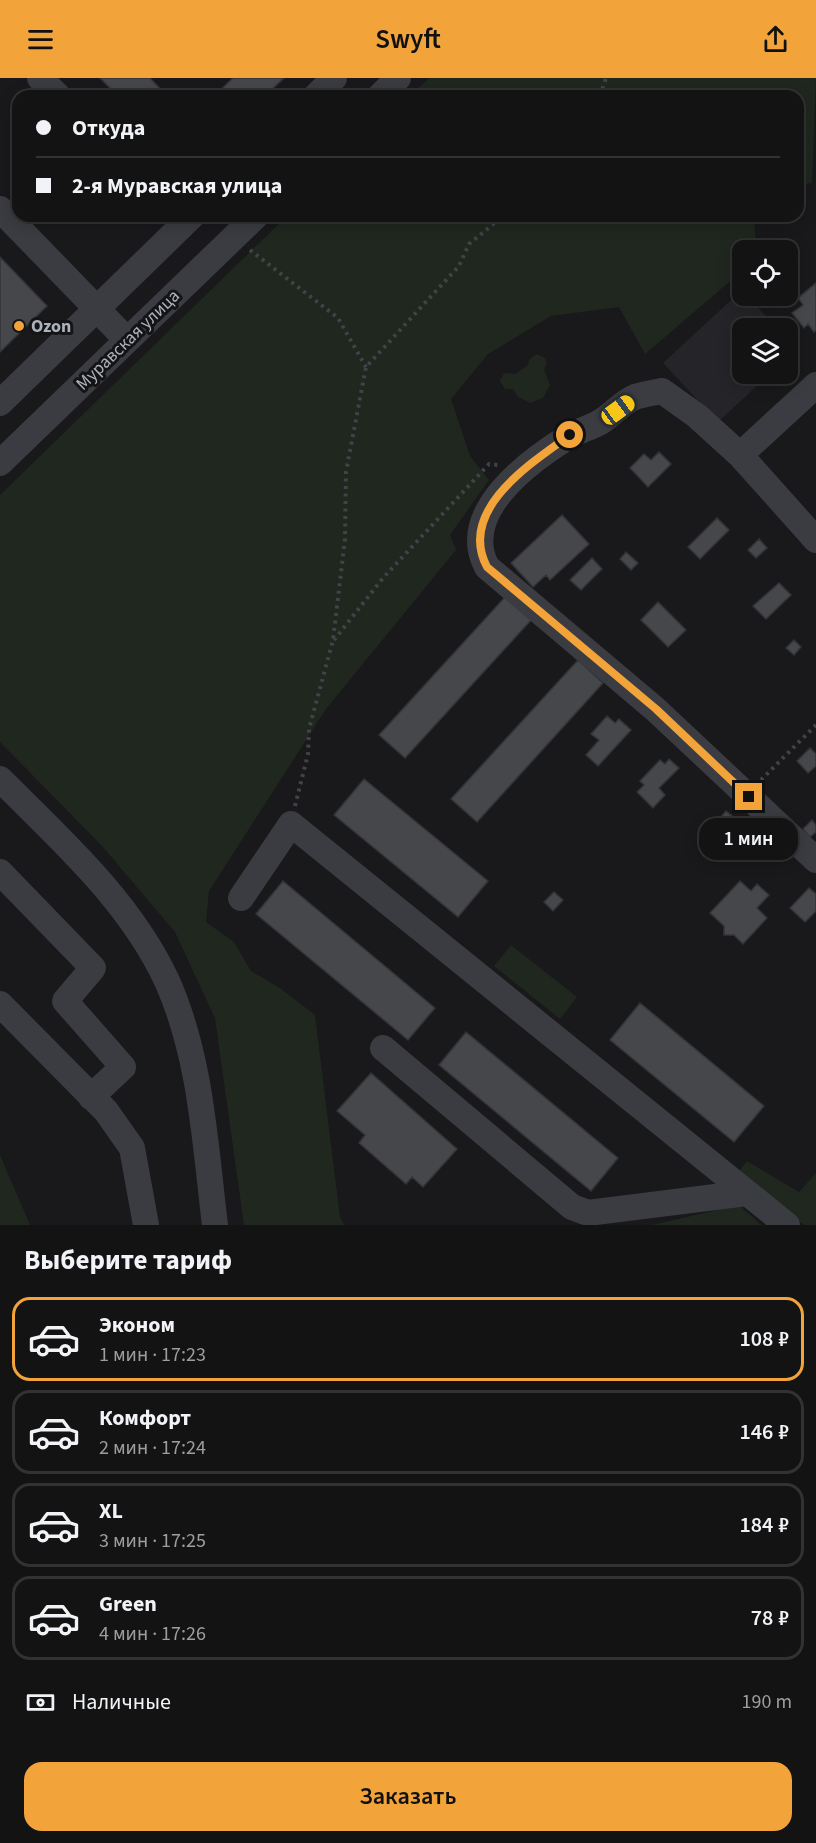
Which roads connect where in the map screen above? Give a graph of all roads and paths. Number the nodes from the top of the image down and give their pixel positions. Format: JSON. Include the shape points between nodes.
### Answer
{"nodes":[{"id":1,"x":40,"y":78,"type":"edge"},
{"id":2,"x":334,"y":78,"type":"edge"},
{"id":3,"x":398,"y":78,"type":"edge"},
{"id":4,"x":52,"y":90,"type":"edge"},
{"id":5,"x":322,"y":90,"type":"edge"},
{"id":6,"x":386,"y":90,"type":"edge"},
{"id":7,"x":0,"y":209,"type":"edge"},
{"id":8,"x":12,"y":221,"type":"edge"},
{"id":9,"x":13,"y":222,"type":"edge"},
{"id":10,"x":180,"y":222,"type":"edge"},
{"id":11,"x":185,"y":222,"type":"edge"},
{"id":12,"x":250,"y":222,"type":"edge"},
{"id":13,"x":496,"y":222,"type":"edge"},
{"id":14,"x":248,"y":248,"type":"dead end"},
{"id":15,"x":214,"y":257,"type":"junction"},
{"id":16,"x":97,"y":309,"type":"junction"},
{"id":17,"x":127,"y":340,"type":"junction"},
{"id":18,"x":366,"y":367,"type":"junction"},
{"id":19,"x":816,"y":385,"type":"edge"},
{"id":20,"x":0,"y":403,"type":"edge"},
{"id":21,"x":740,"y":454,"type":"junction"},
{"id":22,"x":0,"y":464,"type":"edge"},
{"id":23,"x":525,"y":468,"type":"junction"},
{"id":24,"x":816,"y":540,"type":"edge"},
{"id":25,"x":333,"y":640,"type":"junction"},
{"id":26,"x":816,"y":726,"type":"edge"},
{"id":27,"x":0,"y":779,"type":"edge"},
{"id":28,"x":756,"y":785,"type":"dead end"},
{"id":29,"x":291,"y":824,"type":"junction"},
{"id":30,"x":816,"y":860,"type":"edge"},
{"id":31,"x":0,"y":872,"type":"edge"},
{"id":32,"x":241,"y":898,"type":"dead end"},
{"id":33,"x":0,"y":1004,"type":"edge"},
{"id":34,"x":383,"y":1048,"type":"dead end"},
{"id":35,"x":91,"y":1096,"type":"junction"},
{"id":36,"x":747,"y":1192,"type":"junction"},
{"id":37,"x":565,"y":1216,"type":"edge"},
{"id":38,"x":146,"y":1225,"type":"edge"},
{"id":39,"x":215,"y":1225,"type":"edge"},
{"id":40,"x":787,"y":1225,"type":"edge"}],
"edges":[{"from":1,"to":4,"type":"street"},
{"from":2,"to":5,"type":"street"},
{"from":3,"to":6,"type":"street"},
{"from":7,"to":8,"type":"street"},
{"from":9,"to":16,"type":"street"},
{"from":10,"to":16,"type":"street"},
{"from":11,"to":15,"type":"street"},
{"from":12,"to":15,"type":"street","name":"Муравская улица"},
{"from":13,"to":18,"type":"path","via":[[469,244],[459,266]]},
{"from":14,"to":18,"type":"path","via":[[338,318]]},
{"from":15,"to":17,"type":"street","name":"Муравская улица"},
{"from":16,"to":17,"type":"street"},
{"from":16,"to":20,"type":"street"},
{"from":17,"to":22,"type":"street","name":"Муравская улица"},
{"from":18,"to":25,"type":"path","via":[[346,472],[345,539]]},
{"from":19,"to":21,"type":"street"},
{"from":21,"to":23,"type":"street","via":[[662,391],[635,397],[600,422],[570,435]]},
{"from":21,"to":24,"type":"street"},
{"from":23,"to":25,"type":"path","via":[[489,464],[382,578]]},
{"from":23,"to":30,"type":"street","via":[[505,488],[483,525],[479,546],[487,567],[656,709]]},
{"from":25,"to":29,"type":"path","via":[[309,729],[308,754]]},
{"from":26,"to":28,"type":"path"},
{"from":27,"to":39,"type":"street","via":[[94,874],[135,926],[166,981],[189,1042]]},
{"from":29,"to":32,"type":"street"},
{"from":29,"to":36,"type":"street"},
{"from":31,"to":35,"type":"street","via":[[93,968],[64,1001],[123,1067]]},
{"from":33,"to":35,"type":"street"},
{"from":34,"to":37,"type":"street"},
{"from":35,"to":38,"type":"street","via":[[132,1148]]},
{"from":36,"to":37,"type":"street"},
{"from":36,"to":40,"type":"street"}]}
